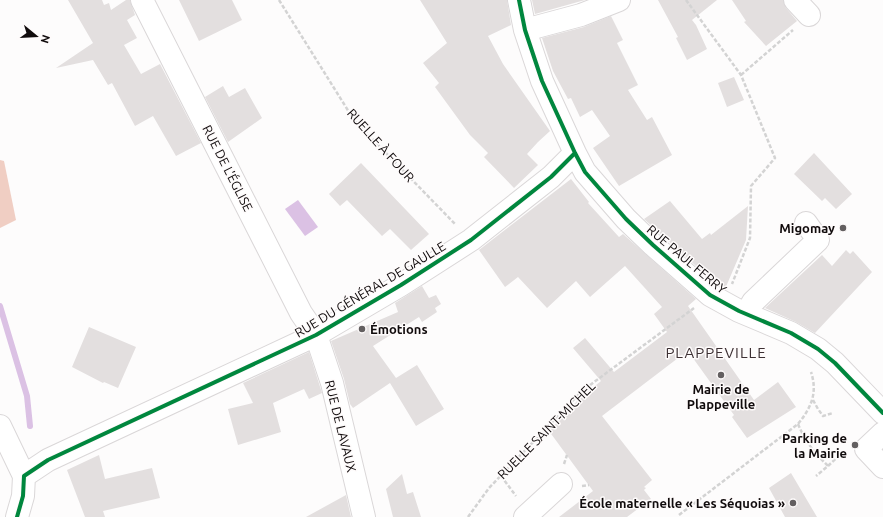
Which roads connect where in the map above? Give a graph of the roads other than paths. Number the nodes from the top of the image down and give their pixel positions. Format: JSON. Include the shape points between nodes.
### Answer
{"nodes":[{"id":1,"x":142,"y":0,"type":"edge"},
{"id":2,"x":519,"y":0,"type":"edge"},
{"id":3,"x":619,"y":0,"type":"edge"},
{"id":4,"x":526,"y":30,"type":"junction"},
{"id":5,"x":575,"y":153,"type":"junction"},
{"id":6,"x":806,"y":223,"type":"dead end"},
{"id":7,"x":746,"y":314,"type":"junction"},
{"id":8,"x":316,"y":336,"type":"junction"},
{"id":9,"x":883,"y":413,"type":"edge"},
{"id":10,"x":0,"y":426,"type":"edge"},
{"id":11,"x":883,"y":433,"type":"edge"},
{"id":12,"x":883,"y":467,"type":"edge"},
{"id":13,"x":24,"y":476,"type":"junction"},
{"id":14,"x":562,"y":484,"type":"dead end"},
{"id":15,"x":17,"y":517,"type":"edge"},
{"id":16,"x":364,"y":517,"type":"edge"},
{"id":17,"x":525,"y":517,"type":"edge"}],
"edges":[{"from":1,"to":8,"type":"street","name":"RUE DE L'ÉGLISE","via":[[301,313]]},
{"from":2,"to":4,"type":"street"},
{"from":3,"to":4,"type":"street","via":[[581,15]]},
{"from":4,"to":5,"type":"street","via":[[542,81]]},
{"from":5,"to":7,"type":"street","name":"RUE PAUL FERRY","via":[[585,172],[652,245],[716,299]]},
{"from":5,"to":8,"type":"street","name":"RUE DU GÉNÉRAL DE GAULLE","via":[[551,177],[471,240]]},
{"from":6,"to":7,"type":"street","via":[[818,240],[753,302]]},
{"from":7,"to":9,"type":"street","name":"RUE PAUL FERRY","via":[[792,333],[818,349]]},
{"from":8,"to":13,"type":"street","name":"RUE DU GÉNÉRAL DE GAULLE","via":[[48,460]]},
{"from":8,"to":16,"type":"street","name":"RUE DE LAVAUX","via":[[332,383]]},
{"from":10,"to":13,"type":"street"},
{"from":11,"to":12,"type":"street","via":[[866,449]]},
{"from":13,"to":15,"type":"street","via":[[23,496]]},
{"from":14,"to":17,"type":"street"}]}
